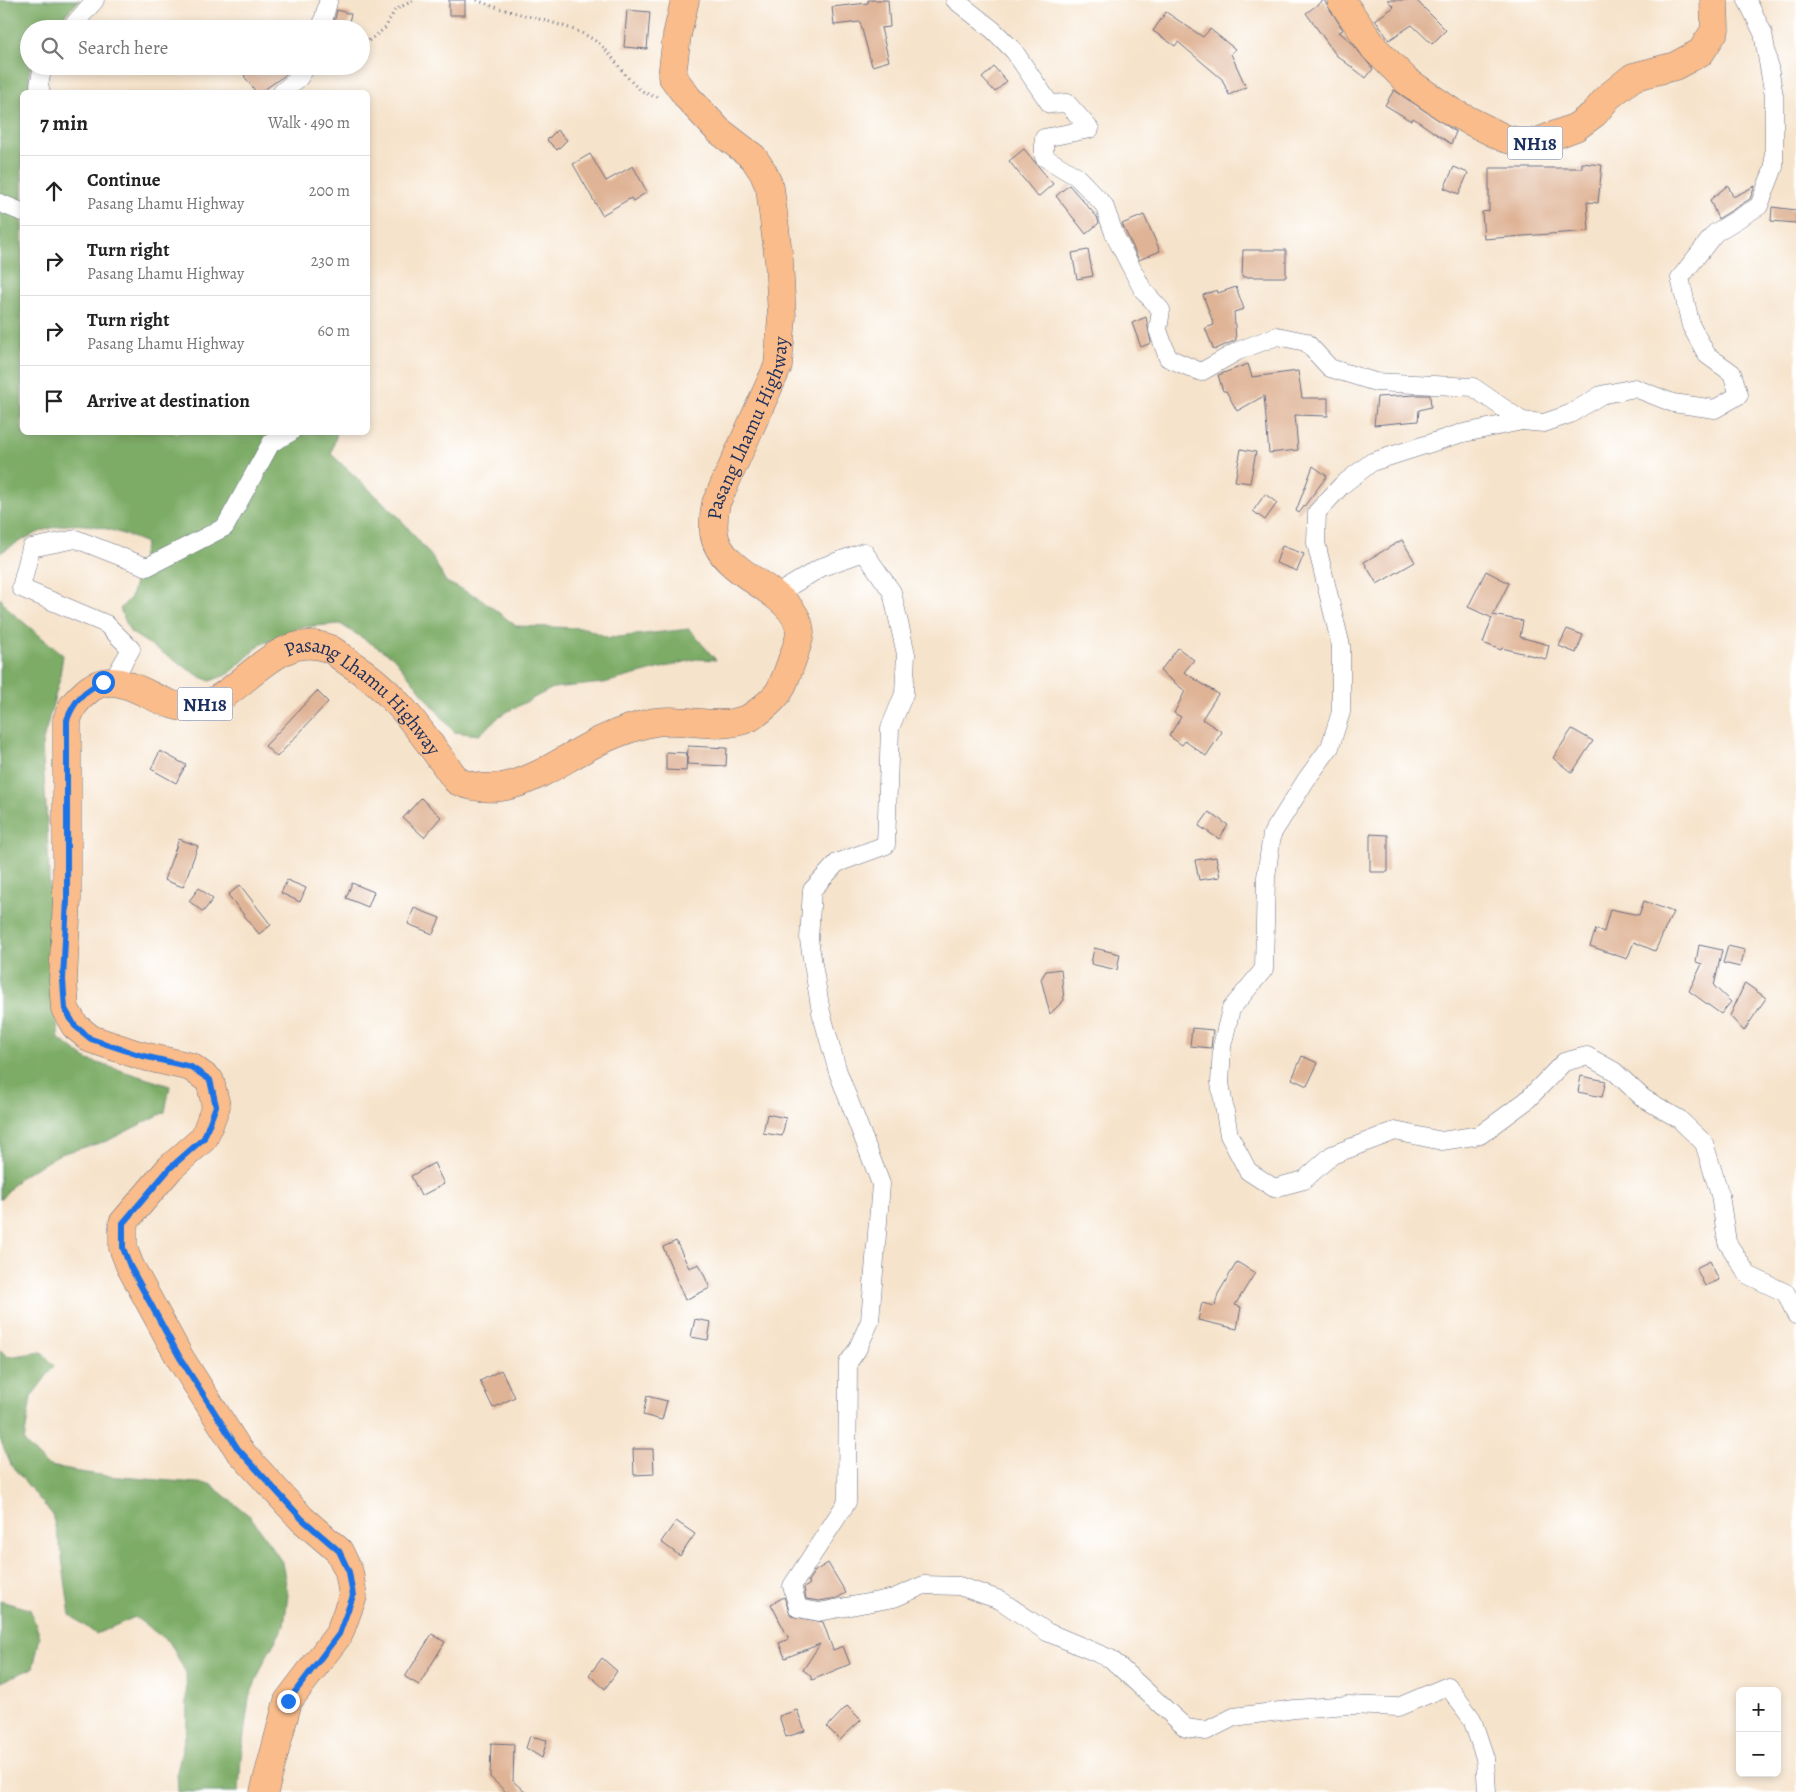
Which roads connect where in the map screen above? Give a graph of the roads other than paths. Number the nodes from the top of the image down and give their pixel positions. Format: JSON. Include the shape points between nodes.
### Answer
{"nodes":[{"id":1,"x":95,"y":0,"type":"edge"},
{"id":2,"x":685,"y":0,"type":"edge"},
{"id":3,"x":955,"y":0,"type":"edge"},
{"id":4,"x":1341,"y":0,"type":"edge"},
{"id":5,"x":1714,"y":0,"type":"edge"},
{"id":6,"x":1747,"y":0,"type":"edge"},
{"id":7,"x":328,"y":2,"type":"dead end"},
{"id":8,"x":78,"y":20,"type":"edge"},
{"id":9,"x":323,"y":20,"type":"edge"},
{"id":10,"x":42,"y":75,"type":"edge"},
{"id":11,"x":301,"y":75,"type":"edge"},
{"id":12,"x":40,"y":89,"type":"edge"},
{"id":13,"x":284,"y":90,"type":"edge"},
{"id":14,"x":0,"y":203,"type":"edge"},
{"id":15,"x":20,"y":211,"type":"edge"},
{"id":16,"x":1522,"y":421,"type":"junction"},
{"id":17,"x":286,"y":435,"type":"edge"},
{"id":18,"x":775,"y":595,"type":"junction"},
{"id":19,"x":112,"y":682,"type":"junction"},
{"id":20,"x":1796,"y":1315,"type":"edge"},
{"id":21,"x":264,"y":1792,"type":"edge"},
{"id":22,"x":1487,"y":1792,"type":"edge"}],
"edges":[{"from":1,"to":8,"type":"street"},
{"from":2,"to":18,"type":"main road","name":"Pasang Lhamu Highway","number":"NH18","via":[[672,76],[718,130],[753,157],[770,188],[782,317],[778,366],[716,503],[714,535],[720,550],[744,575]]},
{"from":3,"to":16,"type":"street","via":[[1014,51],[1050,104],[1067,103],[1090,129],[1044,138],[1044,157],[1077,176],[1104,205],[1115,236],[1143,290],[1161,310],[1158,330],[1168,358],[1201,372],[1238,351],[1277,336],[1306,342],[1330,368],[1375,382],[1472,387]]},
{"from":4,"to":5,"type":"main road","number":"NH18","via":[[1375,49],[1407,81],[1452,112],[1504,138],[1529,145],[1576,127],[1633,77],[1675,66],[1701,52],[1715,30]]},
{"from":6,"to":16,"type":"street","via":[[1763,33],[1774,96],[1774,167],[1759,206],[1715,233],[1680,278],[1691,326],[1707,355],[1732,373],[1739,396],[1715,409],[1673,403],[1635,388],[1601,395],[1570,414],[1544,424]]},
{"from":7,"to":9,"type":"street"},
{"from":10,"to":12,"type":"street"},
{"from":11,"to":13,"type":"street"},
{"from":14,"to":15,"type":"street"},
{"from":16,"to":20,"type":"street","via":[[1459,434],[1372,462],[1342,485],[1317,512],[1316,543],[1340,646],[1341,712],[1330,747],[1272,834],[1266,877],[1264,969],[1231,1009],[1222,1046],[1220,1083],[1228,1135],[1248,1171],[1274,1188],[1304,1180],[1332,1155],[1395,1131],[1442,1140],[1480,1135],[1508,1116],[1564,1062],[1587,1056],[1614,1071],[1643,1098],[1679,1119],[1704,1143],[1720,1195],[1727,1242],[1748,1275],[1786,1293]]},
{"from":17,"to":19,"type":"street","via":[[271,443],[225,528],[147,567],[76,539],[31,548],[21,588],[106,624],[131,649]]},
{"from":18,"to":19,"type":"main road","name":"Pasang Lhamu Highway","number":"NH18","via":[[789,608],[800,634],[780,691],[750,717],[722,726],[668,719],[642,725],[588,746],[531,779],[509,787],[487,789],[457,781],[398,702],[371,677],[331,649],[313,644],[285,649],[216,700],[198,706],[186,708]]},
{"from":18,"to":22,"type":"street","via":[[822,568],[864,552],[892,592],[906,654],[904,694],[890,728],[886,845],[837,863],[812,890],[809,940],[821,1012],[838,1072],[881,1184],[870,1321],[848,1363],[847,1502],[792,1586],[798,1608],[820,1612],[894,1598],[924,1585],[958,1586],[1000,1600],[1047,1632],[1111,1659],[1186,1728],[1206,1731],[1234,1717],[1295,1709],[1348,1705],[1398,1708],[1448,1686],[1472,1719],[1484,1758]]},
{"from":19,"to":21,"type":"main road","via":[[92,687],[74,702],[67,720],[65,1009],[75,1026],[91,1039],[191,1067],[210,1080],[216,1106],[204,1138],[170,1168],[123,1223],[123,1248],[180,1358],[238,1449],[302,1519],[339,1551],[349,1572],[353,1596],[339,1634],[288,1701]]}]}
